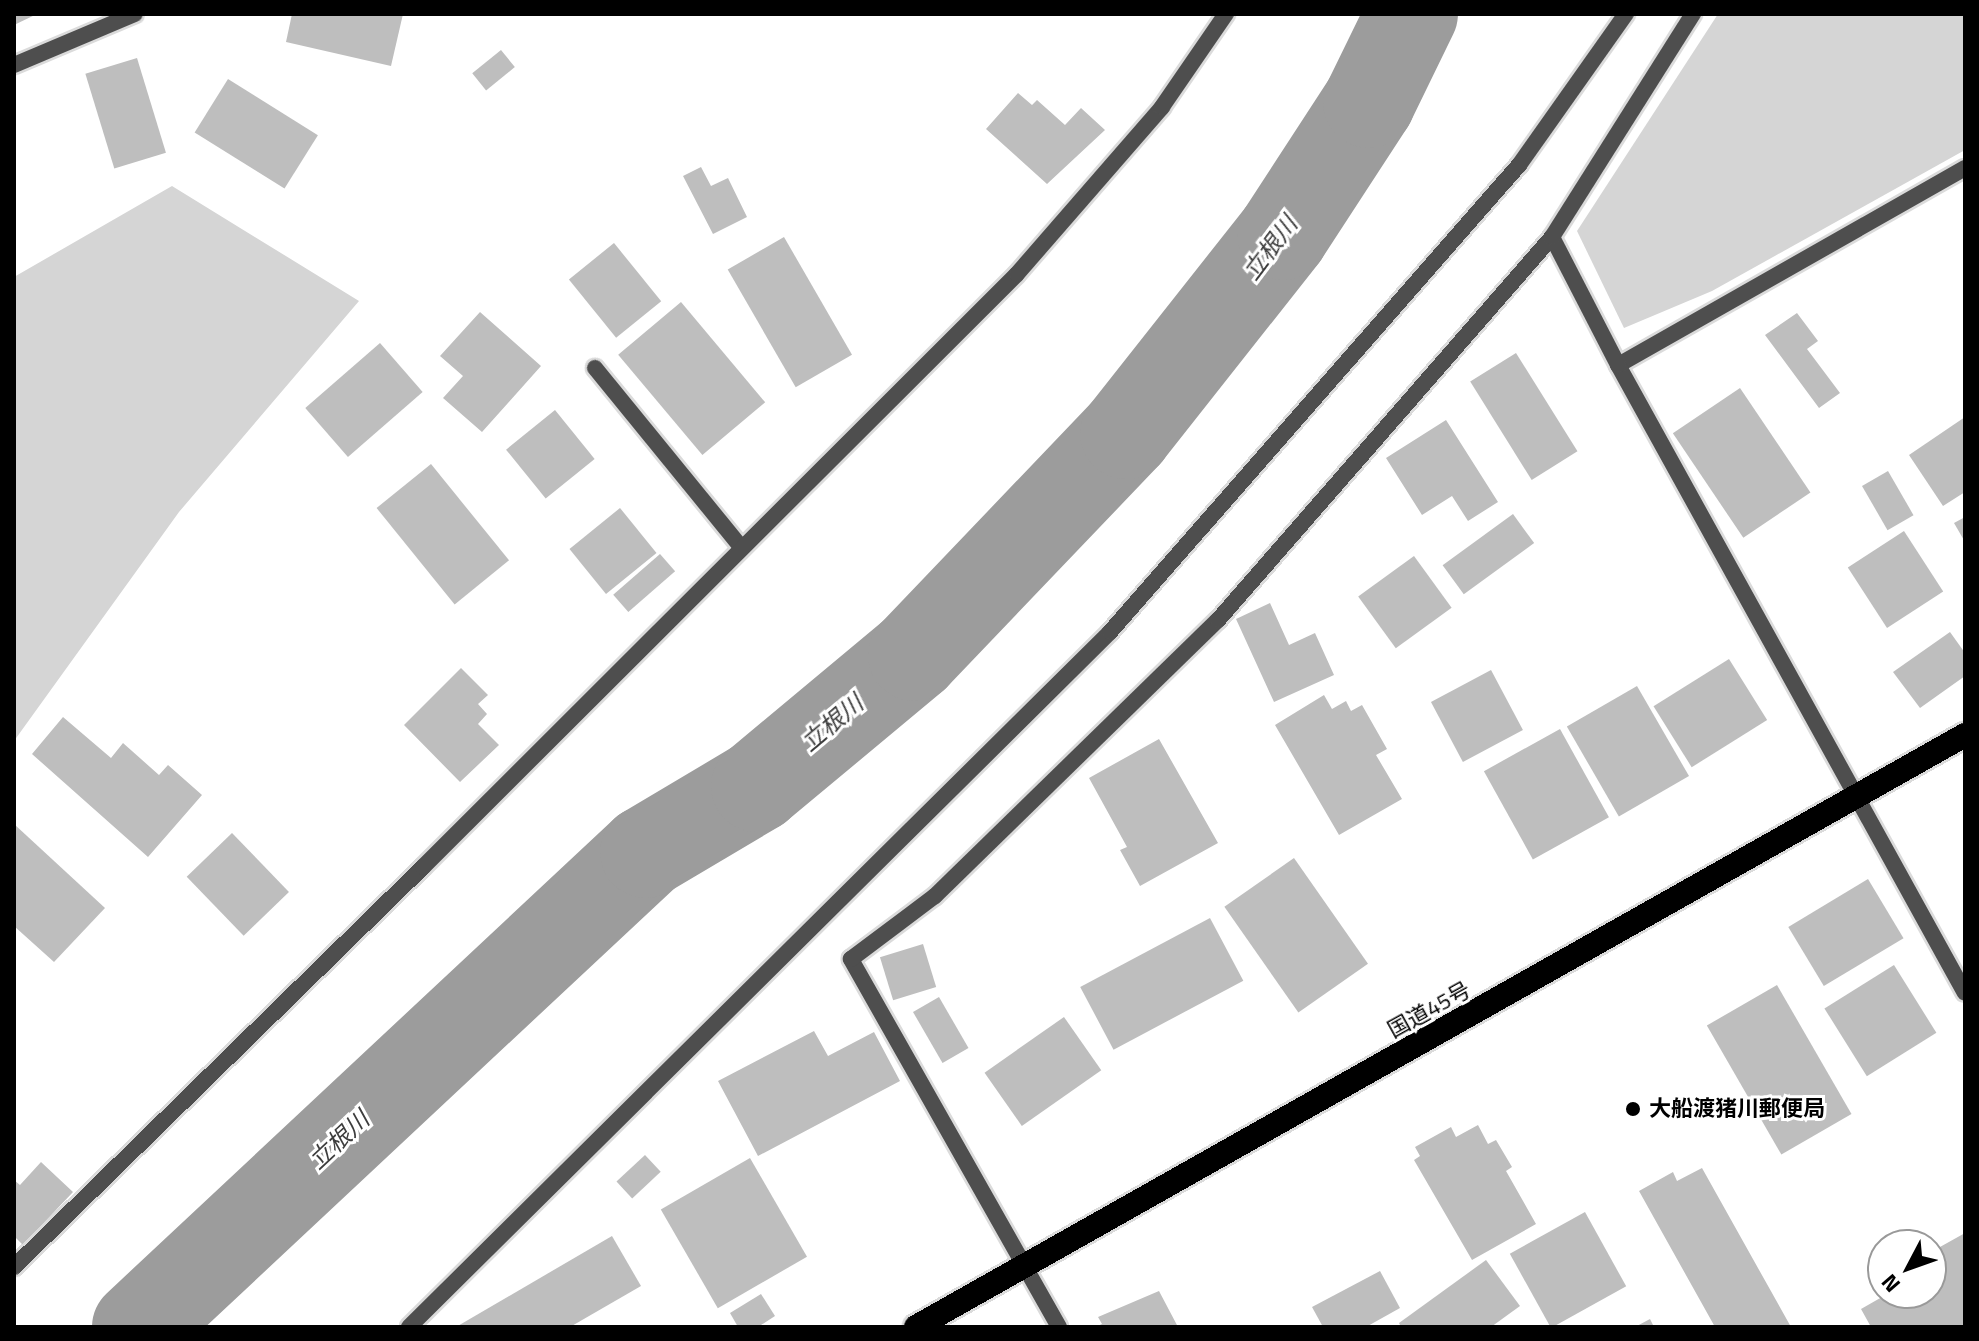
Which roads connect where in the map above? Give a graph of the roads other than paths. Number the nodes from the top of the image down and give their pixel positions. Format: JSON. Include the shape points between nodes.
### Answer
{"nodes":[{"id":1,"x":135,"y":14,"type":"edge"},
{"id":2,"x":1226,"y":14,"type":"edge"},
{"id":3,"x":1626,"y":14,"type":"edge"},
{"id":4,"x":1693,"y":14,"type":"edge"},
{"id":5,"x":14,"y":65,"type":"edge"},
{"id":6,"x":1965,"y":168,"type":"edge"},
{"id":7,"x":1552,"y":237,"type":"junction"},
{"id":8,"x":1618,"y":365,"type":"junction"},
{"id":9,"x":595,"y":368,"type":"dead end"},
{"id":10,"x":742,"y":548,"type":"junction"},
{"id":11,"x":1965,"y":735,"type":"edge"},
{"id":12,"x":1857,"y":799,"type":"junction"},
{"id":13,"x":1965,"y":993,"type":"edge"},
{"id":14,"x":1025,"y":1266,"type":"junction"},
{"id":15,"x":14,"y":1267,"type":"edge"},
{"id":16,"x":409,"y":1327,"type":"edge"},
{"id":17,"x":916,"y":1327,"type":"edge"},
{"id":18,"x":1059,"y":1327,"type":"edge"}],
"edges":[{"from":1,"to":5,"type":"street"},
{"from":2,"to":10,"type":"street","via":[[1162,107],[1017,274]]},
{"from":3,"to":16,"type":"street","via":[[1519,165],[1110,632]]},
{"from":4,"to":7,"type":"street"},
{"from":6,"to":8,"type":"street"},
{"from":7,"to":8,"type":"street"},
{"from":7,"to":14,"type":"street","via":[[1218,620],[935,896],[851,959]]},
{"from":8,"to":12,"type":"street"},
{"from":9,"to":10,"type":"street"},
{"from":10,"to":15,"type":"street"},
{"from":11,"to":12,"type":"highway","name":"国道45号"},
{"from":12,"to":13,"type":"street"},
{"from":12,"to":14,"type":"highway","name":"国道45号"},
{"from":14,"to":17,"type":"highway","name":"国道45号"},
{"from":14,"to":18,"type":"street"}]}
